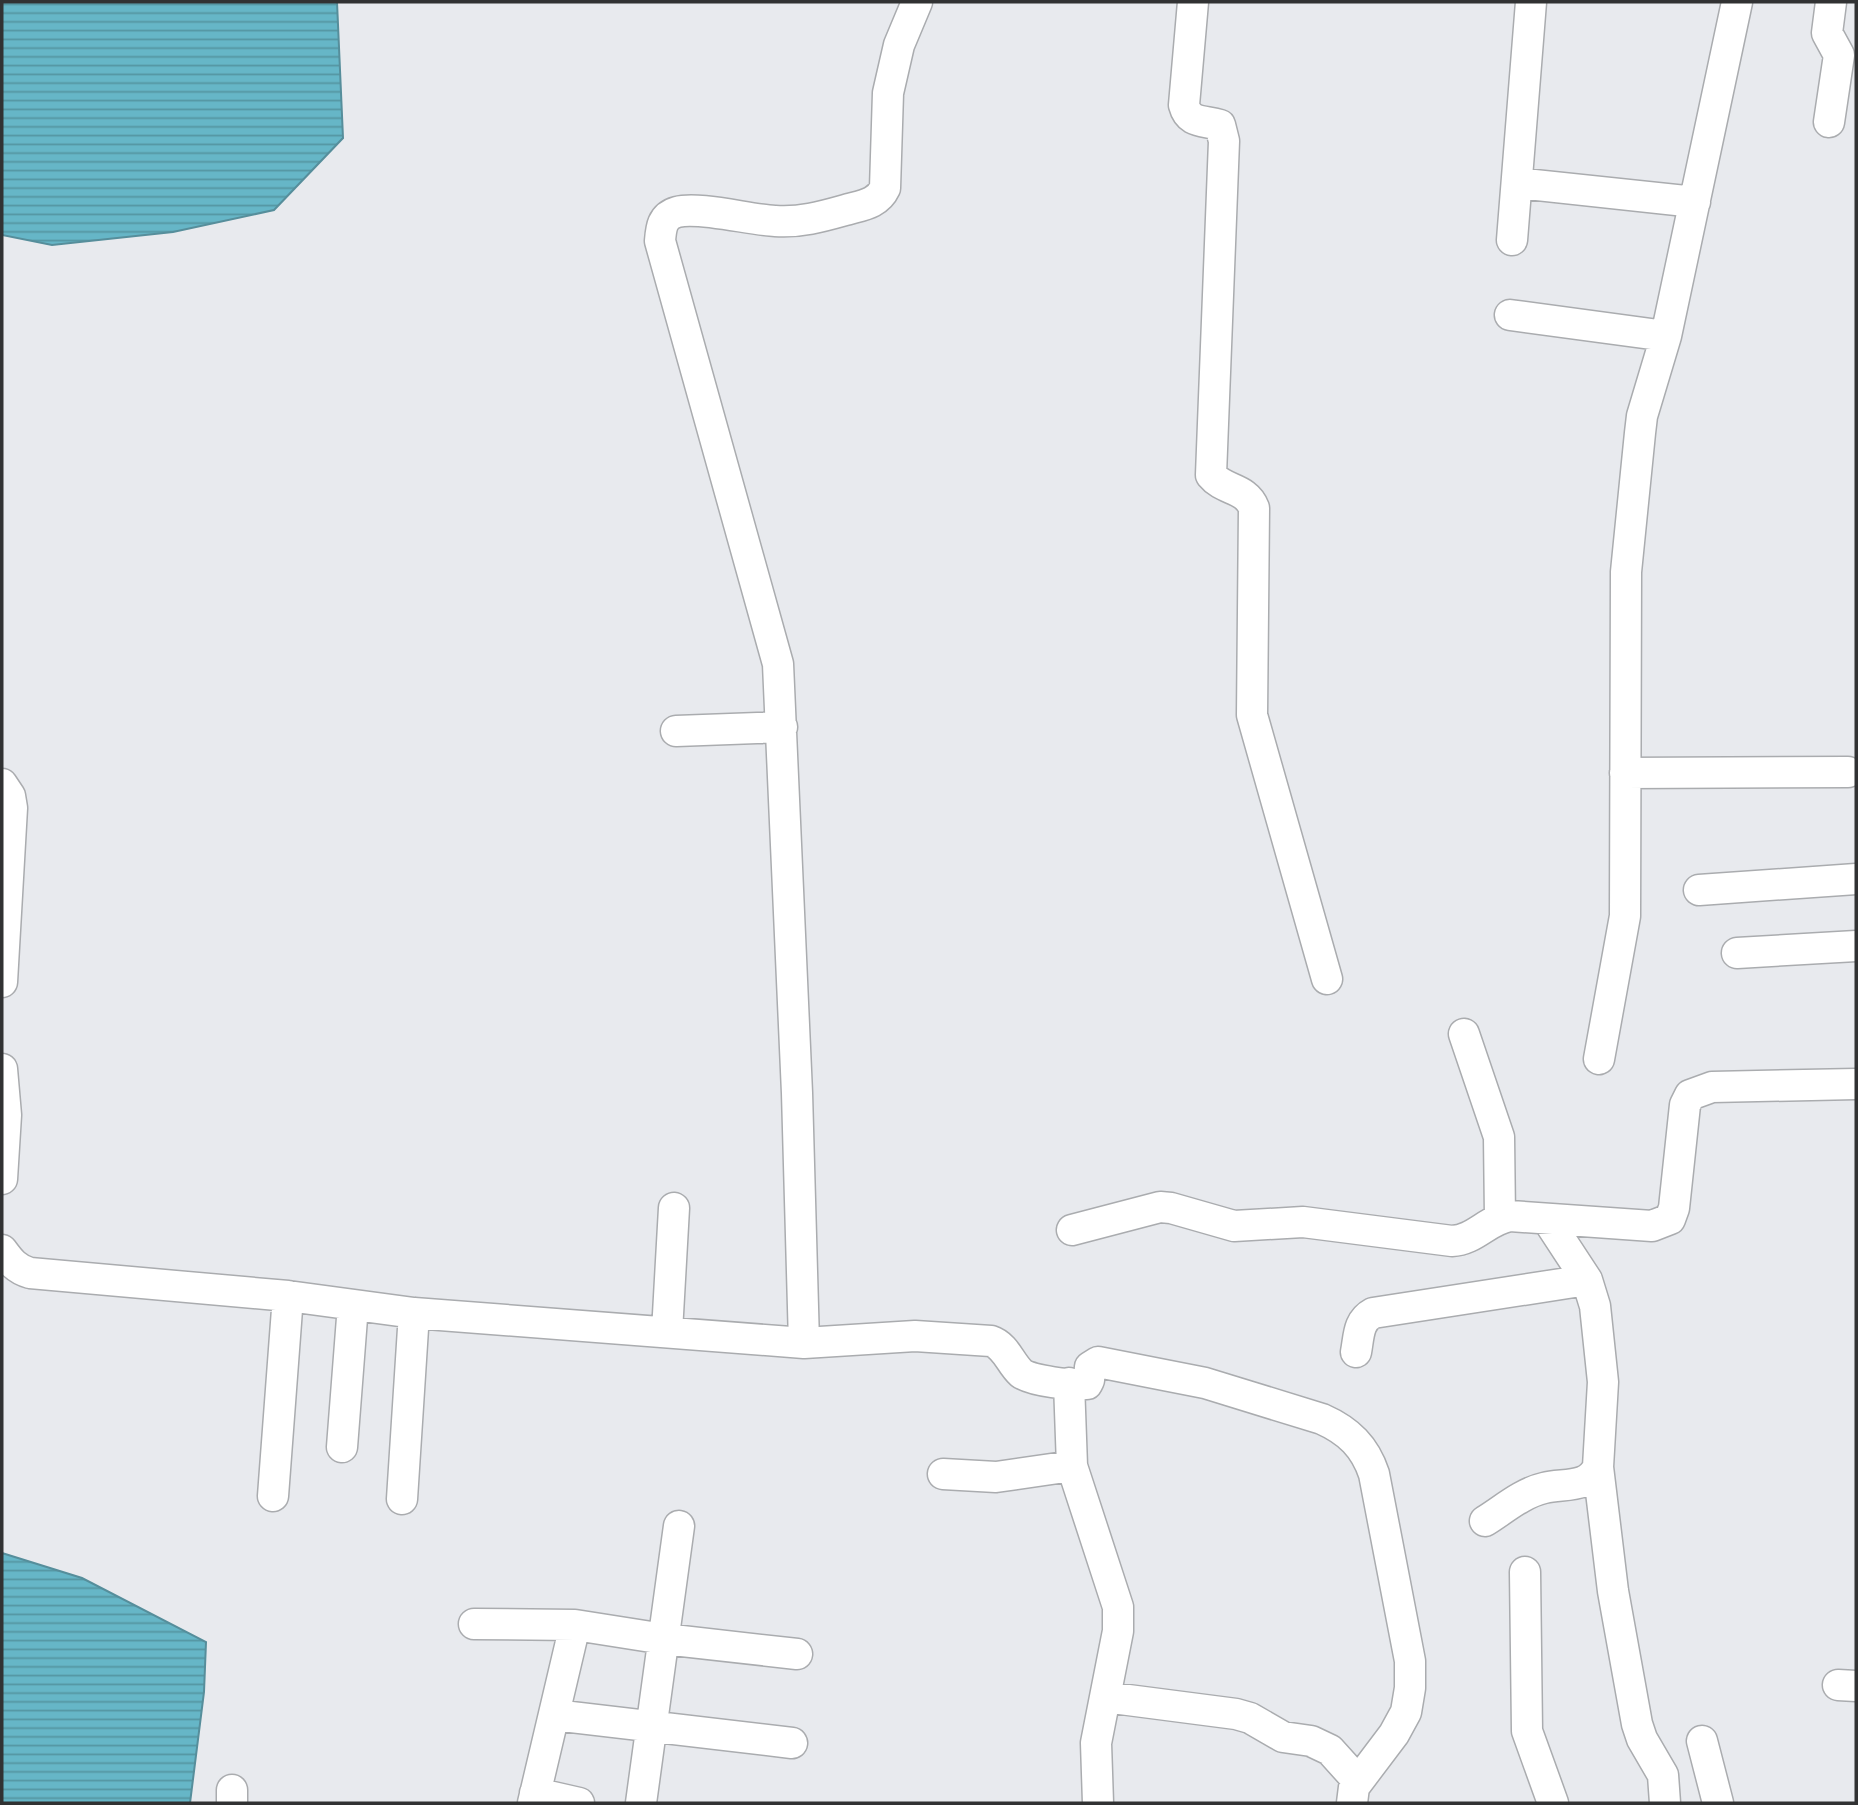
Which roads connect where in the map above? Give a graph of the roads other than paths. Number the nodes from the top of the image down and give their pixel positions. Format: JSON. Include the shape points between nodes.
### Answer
{"nodes":[{"id":1,"x":916,"y":2,"type":"edge"},
{"id":2,"x":1193,"y":2,"type":"edge"},
{"id":3,"x":1531,"y":2,"type":"edge"},
{"id":4,"x":1737,"y":2,"type":"edge"},
{"id":5,"x":1831,"y":2,"type":"edge"},
{"id":6,"x":1829,"y":122,"type":"dead end"},
{"id":7,"x":1517,"y":183,"type":"junction"},
{"id":8,"x":1695,"y":202,"type":"junction"},
{"id":9,"x":1512,"y":240,"type":"dead end"},
{"id":10,"x":1510,"y":315,"type":"dead end"},
{"id":11,"x":1666,"y":336,"type":"junction"},
{"id":12,"x":782,"y":727,"type":"junction"},
{"id":13,"x":676,"y":731,"type":"dead end"},
{"id":14,"x":1848,"y":772,"type":"dead end"},
{"id":15,"x":1625,"y":773,"type":"junction"},
{"id":16,"x":2,"y":784,"type":"edge"},
{"id":17,"x":1856,"y":879,"type":"edge"},
{"id":18,"x":1699,"y":890,"type":"dead end"},
{"id":19,"x":1856,"y":946,"type":"edge"},
{"id":20,"x":1737,"y":953,"type":"dead end"},
{"id":21,"x":1327,"y":979,"type":"dead end"},
{"id":22,"x":2,"y":982,"type":"edge"},
{"id":23,"x":1464,"y":1034,"type":"dead end"},
{"id":24,"x":1599,"y":1059,"type":"dead end"},
{"id":25,"x":2,"y":1069,"type":"edge"},
{"id":26,"x":1856,"y":1084,"type":"edge"},
{"id":27,"x":2,"y":1179,"type":"edge"},
{"id":28,"x":674,"y":1208,"type":"dead end"},
{"id":29,"x":1500,"y":1218,"type":"junction"},
{"id":30,"x":1547,"y":1219,"type":"junction"},
{"id":31,"x":1072,"y":1230,"type":"dead end"},
{"id":32,"x":2,"y":1250,"type":"edge"},
{"id":33,"x":1587,"y":1280,"type":"junction"},
{"id":34,"x":288,"y":1296,"type":"junction"},
{"id":35,"x":353,"y":1305,"type":"junction"},
{"id":36,"x":414,"y":1313,"type":"junction"},
{"id":37,"x":667,"y":1332,"type":"junction"},
{"id":38,"x":804,"y":1343,"type":"junction"},
{"id":39,"x":1356,"y":1352,"type":"dead end"},
{"id":40,"x":1069,"y":1383,"type":"junction"},
{"id":41,"x":342,"y":1447,"type":"dead end"},
{"id":42,"x":1072,"y":1466,"type":"junction"},
{"id":43,"x":1598,"y":1468,"type":"junction"},
{"id":44,"x":943,"y":1474,"type":"dead end"},
{"id":45,"x":274,"y":1496,"type":"dead end"},
{"id":46,"x":402,"y":1499,"type":"dead end"},
{"id":47,"x":1485,"y":1521,"type":"dead end"},
{"id":48,"x":679,"y":1526,"type":"dead end"},
{"id":49,"x":1525,"y":1572,"type":"dead end"},
{"id":50,"x":474,"y":1624,"type":"dead end"},
{"id":51,"x":575,"y":1625,"type":"junction"},
{"id":52,"x":664,"y":1639,"type":"junction"},
{"id":53,"x":797,"y":1654,"type":"dead end"},
{"id":54,"x":1105,"y":1697,"type":"junction"},
{"id":55,"x":554,"y":1715,"type":"junction"},
{"id":56,"x":651,"y":1728,"type":"junction"},
{"id":57,"x":1703,"y":1741,"type":"dead end"},
{"id":58,"x":792,"y":1744,"type":"dead end"},
{"id":59,"x":1355,"y":1792,"type":"edge"},
{"id":60,"x":534,"y":1798,"type":"edge"},
{"id":61,"x":579,"y":1803,"type":"edge"},
{"id":62,"x":641,"y":1803,"type":"edge"},
{"id":63,"x":1098,"y":1803,"type":"edge"},
{"id":64,"x":1553,"y":1803,"type":"edge"},
{"id":65,"x":1665,"y":1803,"type":"edge"},
{"id":66,"x":1718,"y":1803,"type":"edge"}],
"edges":[{"from":1,"to":12,"type":"street","via":[[899,45],[888,93],[885,188],[880,198],[798,222],[692,211],[665,218],[661,227],[660,241],[778,664]]},
{"from":2,"to":21,"type":"street","via":[[1186,115],[1220,125],[1224,141],[1211,475],[1218,484],[1242,492],[1254,508],[1252,715]]},
{"from":3,"to":7,"type":"street"},
{"from":4,"to":8,"type":"street"},
{"from":5,"to":6,"type":"street","via":[[1827,33],[1839,55]]},
{"from":7,"to":8,"type":"street"},
{"from":7,"to":9,"type":"street"},
{"from":8,"to":11,"type":"street"},
{"from":10,"to":11,"type":"street"},
{"from":11,"to":15,"type":"street","via":[[1642,416],[1626,572]]},
{"from":12,"to":13,"type":"street"},
{"from":12,"to":38,"type":"street"},
{"from":14,"to":15,"type":"street"},
{"from":15,"to":24,"type":"street","via":[[1625,916]]},
{"from":16,"to":22,"type":"street","via":[[12,808]]},
{"from":17,"to":18,"type":"street"},
{"from":19,"to":20,"type":"street"},
{"from":23,"to":29,"type":"street","via":[[1499,1137]]},
{"from":25,"to":27,"type":"street","via":[[6,1115]]},
{"from":26,"to":30,"type":"street","via":[[1699,1090],[1685,1105],[1670,1219],[1652,1226]]},
{"from":28,"to":37,"type":"street"},
{"from":29,"to":30,"type":"street"},
{"from":29,"to":31,"type":"street","via":[[1463,1241],[1303,1222],[1234,1226],[1171,1208]]},
{"from":30,"to":33,"type":"street"},
{"from":32,"to":34,"type":"street","via":[[10,1262],[30,1273]]},
{"from":33,"to":39,"type":"street","via":[[1373,1313],[1360,1326]]},
{"from":33,"to":43,"type":"street","via":[[1595,1306],[1603,1382]]},
{"from":34,"to":35,"type":"street"},
{"from":34,"to":45,"type":"street"},
{"from":35,"to":36,"type":"street"},
{"from":35,"to":41,"type":"street"},
{"from":36,"to":37,"type":"street"},
{"from":36,"to":46,"type":"street"},
{"from":37,"to":38,"type":"street"},
{"from":38,"to":40,"type":"street","via":[[915,1336],[991,1341],[1025,1376]]},
{"from":40,"to":42,"type":"street"},
{"from":40,"to":59,"type":"street","via":[[1087,1384],[1090,1367],[1098,1362],[1205,1383],[1322,1419],[1362,1447],[1374,1474],[1410,1661],[1410,1689],[1406,1712]]},
{"from":42,"to":44,"type":"street","via":[[996,1477]]},
{"from":42,"to":54,"type":"street","via":[[1118,1607]]},
{"from":43,"to":47,"type":"street","via":[[1586,1482],[1534,1491]]},
{"from":43,"to":65,"type":"street","via":[[1613,1591],[1637,1724],[1663,1775]]},
{"from":48,"to":52,"type":"street"},
{"from":49,"to":64,"type":"street","via":[[1527,1731]]},
{"from":50,"to":51,"type":"street"},
{"from":51,"to":52,"type":"street"},
{"from":51,"to":55,"type":"street"},
{"from":52,"to":53,"type":"street"},
{"from":52,"to":56,"type":"street"},
{"from":54,"to":59,"type":"street","via":[[1236,1714],[1283,1737],[1311,1741],[1330,1751]]},
{"from":54,"to":63,"type":"street","via":[[1096,1743]]},
{"from":55,"to":56,"type":"street"},
{"from":55,"to":60,"type":"street"},
{"from":56,"to":58,"type":"street"},
{"from":56,"to":62,"type":"street"},
{"from":57,"to":66,"type":"street"},
{"from":60,"to":61,"type":"street"}]}
